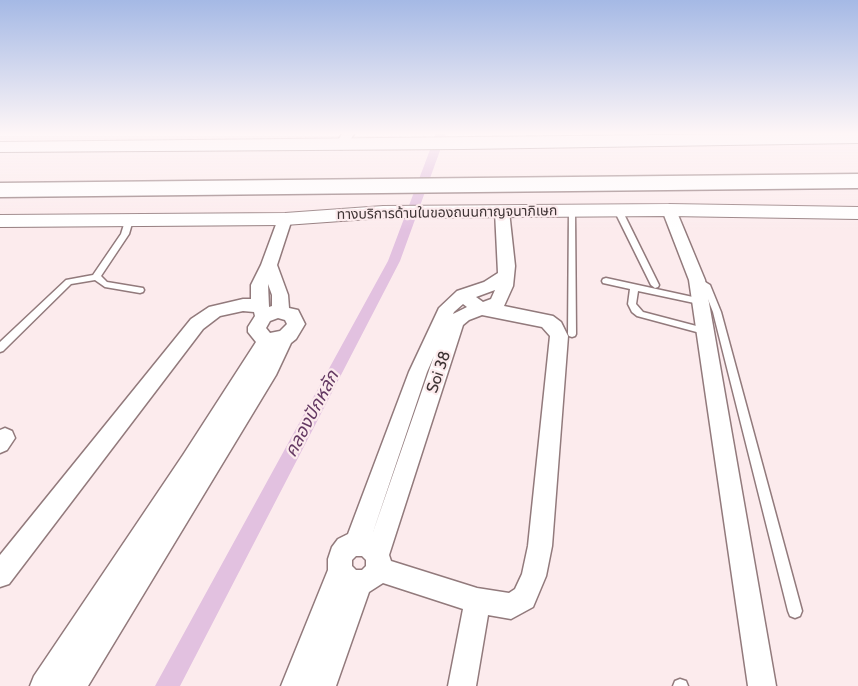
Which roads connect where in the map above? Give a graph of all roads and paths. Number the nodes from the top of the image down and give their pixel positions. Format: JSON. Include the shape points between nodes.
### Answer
{"nodes":[{"id":1,"x":799,"y":166,"type":"edge"},
{"id":2,"x":0,"y":172,"type":"edge"},
{"id":3,"x":395,"y":178,"type":"junction"},
{"id":4,"x":448,"y":178,"type":"junction"},
{"id":5,"x":858,"y":181,"type":"edge"},
{"id":6,"x":0,"y":190,"type":"edge"},
{"id":7,"x":618,"y":210,"type":"junction"},
{"id":8,"x":669,"y":210,"type":"junction"},
{"id":9,"x":502,"y":211,"type":"junction"},
{"id":10,"x":572,"y":211,"type":"junction"},
{"id":11,"x":854,"y":216,"type":"edge"},
{"id":12,"x":285,"y":219,"type":"junction"},
{"id":13,"x":129,"y":220,"type":"junction"},
{"id":14,"x":0,"y":221,"type":"edge"},
{"id":15,"x":96,"y":278,"type":"junction"},
{"id":16,"x":606,"y":281,"type":"dead end"},
{"id":17,"x":655,"y":285,"type":"dead end"},
{"id":18,"x":634,"y":288,"type":"junction"},
{"id":19,"x":140,"y":290,"type":"dead end"},
{"id":20,"x":698,"y":290,"type":"junction"},
{"id":21,"x":471,"y":302,"type":"junction"},
{"id":22,"x":268,"y":311,"type":"junction"},
{"id":23,"x":704,"y":331,"type":"junction"},
{"id":24,"x":572,"y":334,"type":"dead end"},
{"id":25,"x":275,"y":339,"type":"junction"},
{"id":26,"x":0,"y":348,"type":"edge"},
{"id":27,"x":200,"y":464,"type":"junction"},
{"id":28,"x":362,"y":564,"type":"junction"},
{"id":29,"x":0,"y":575,"type":"edge"},
{"id":30,"x":477,"y":601,"type":"junction"},
{"id":31,"x":795,"y":611,"type":"dead end"},
{"id":32,"x":44,"y":686,"type":"edge"},
{"id":33,"x":72,"y":686,"type":"edge"},
{"id":34,"x":295,"y":686,"type":"edge"},
{"id":35,"x":322,"y":686,"type":"edge"},
{"id":36,"x":462,"y":686,"type":"edge"},
{"id":37,"x":762,"y":686,"type":"edge"}],
"edges":[{"from":1,"to":4,"type":"highway"},
{"from":2,"to":3,"type":"highway"},
{"from":3,"to":4,"type":"highway"},
{"from":3,"to":6,"type":"highway"},
{"from":4,"to":5,"type":"highway"},
{"from":7,"to":8,"type":"main road","name":"ทางบริการด้านในของถนนกาญจนาภิเษก"},
{"from":7,"to":10,"type":"main road","name":"ทางบริการด้านในของถนนกาญจนาภิเษก"},
{"from":7,"to":17,"type":"lane"},
{"from":8,"to":11,"type":"main road","name":"ทางบริการด้านในของถนนกาญจนาภิเษก"},
{"from":8,"to":20,"type":"street"},
{"from":9,"to":10,"type":"main road","name":"ทางบริการด้านในของถนนกาญจนาภิเษก"},
{"from":9,"to":12,"type":"main road","name":"ทางบริการด้านในของถนนกาญจนาภิเษก","via":[[383,212]]},
{"from":9,"to":21,"type":"street","name":"Soi 38","via":[[505,286],[497,303]]},
{"from":10,"to":24,"type":"lane"},
{"from":12,"to":13,"type":"main road","name":"ทางบริการด้านในของถนนกาญจนาภิเษก"},
{"from":12,"to":22,"type":"street","via":[[259,285]]},
{"from":13,"to":14,"type":"main road","name":"ทางบริการด้านในของถนนกาญจนาภิเษก"},
{"from":13,"to":15,"type":"lane","via":[[125,234]]},
{"from":15,"to":19,"type":"lane","via":[[105,284]]},
{"from":15,"to":26,"type":"lane","via":[[69,282]]},
{"from":16,"to":18,"type":"lane"},
{"from":18,"to":20,"type":"lane"},
{"from":18,"to":23,"type":"lane","via":[[632,304],[640,314]]},
{"from":20,"to":23,"type":"street"},
{"from":20,"to":31,"type":"lane","via":[[707,287],[713,297]]},
{"from":21,"to":28,"type":"street","name":"Soi 38","via":[[463,315],[449,319]]},
{"from":21,"to":30,"type":"street","via":[[547,321],[559,336],[534,576],[524,598],[511,606]]},
{"from":22,"to":25,"type":"street","via":[[259,321],[257,332]]},
{"from":22,"to":25,"type":"street","via":[[292,315],[296,324],[290,334]]},
{"from":22,"to":29,"type":"street","via":[[243,306],[215,311],[197,324]]},
{"from":23,"to":37,"type":"street"},
{"from":25,"to":27,"type":"street"},
{"from":27,"to":32,"type":"street"},
{"from":27,"to":33,"type":"street"},
{"from":28,"to":30,"type":"street"},
{"from":28,"to":34,"type":"street"},
{"from":28,"to":35,"type":"street"},
{"from":30,"to":36,"type":"street"}]}
